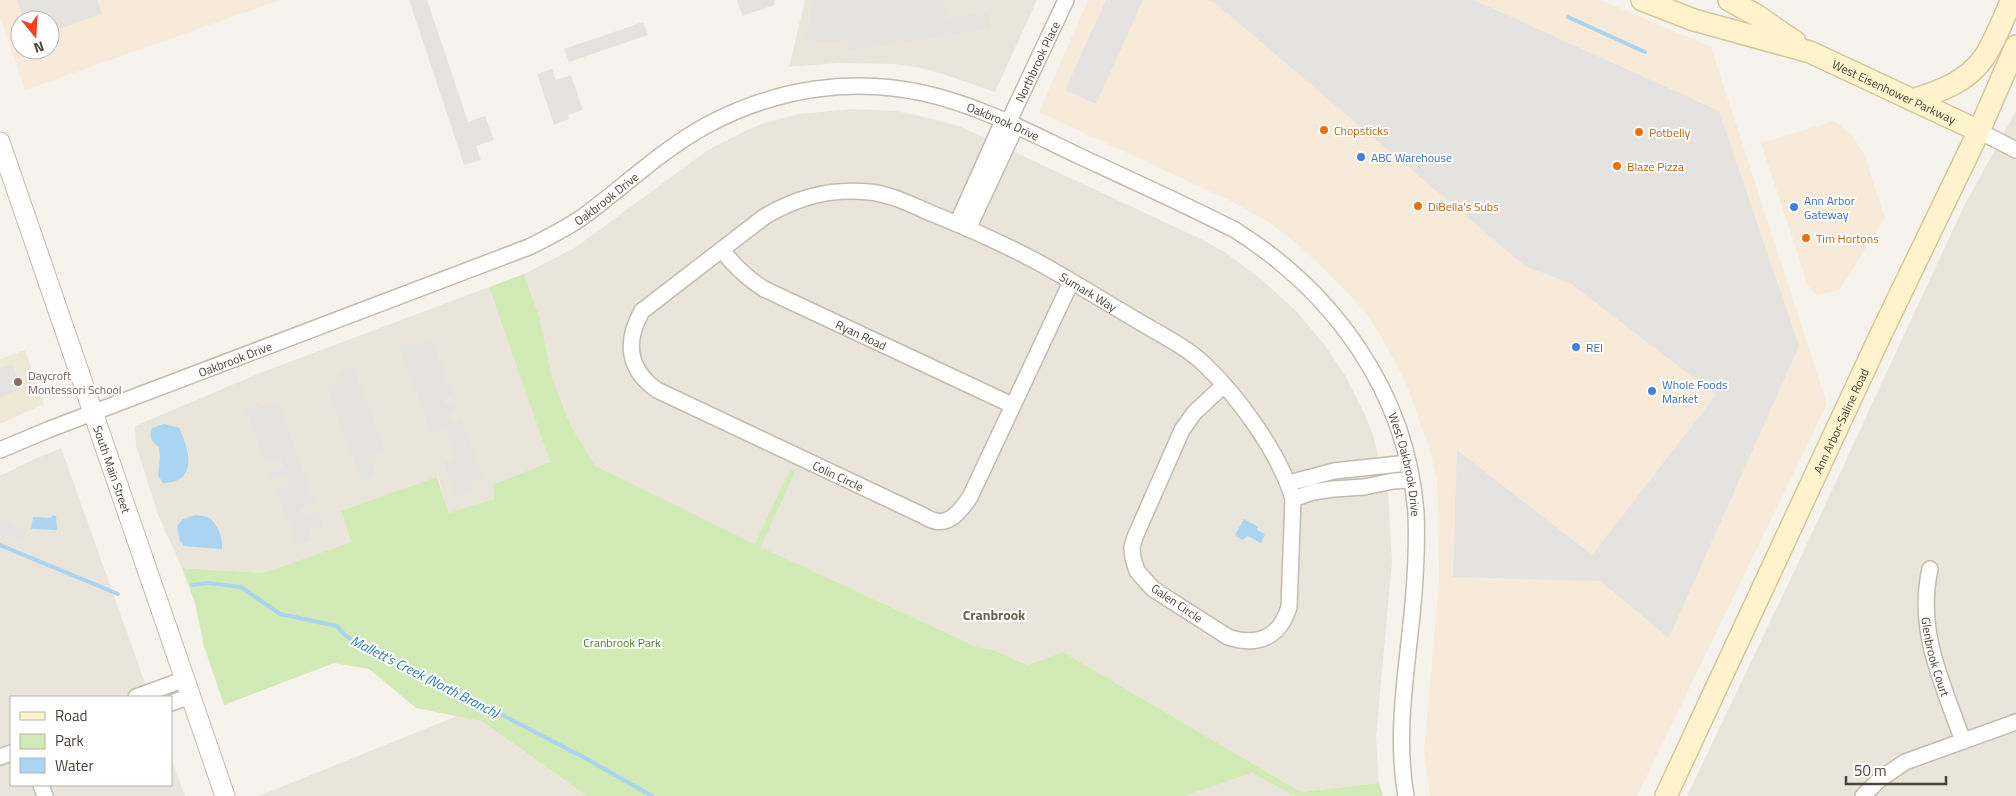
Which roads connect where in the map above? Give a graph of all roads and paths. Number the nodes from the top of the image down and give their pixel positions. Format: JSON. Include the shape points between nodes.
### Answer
{"nodes":[{"id":1,"x":1066,"y":0,"type":"edge"},
{"id":2,"x":1642,"y":0,"type":"edge"},
{"id":3,"x":1729,"y":0,"type":"edge"},
{"id":4,"x":2012,"y":0,"type":"edge"},
{"id":5,"x":2016,"y":46,"type":"edge"},
{"id":6,"x":1810,"y":52,"type":"junction"},
{"id":7,"x":1912,"y":100,"type":"junction"},
{"id":8,"x":1009,"y":123,"type":"junction"},
{"id":9,"x":1979,"y":131,"type":"junction"},
{"id":10,"x":0,"y":142,"type":"edge"},
{"id":11,"x":2016,"y":150,"type":"edge"},
{"id":12,"x":1205,"y":215,"type":"joint"},
{"id":13,"x":963,"y":226,"type":"junction"},
{"id":14,"x":722,"y":250,"type":"junction"},
{"id":15,"x":1071,"y":282,"type":"junction"},
{"id":16,"x":1224,"y":385,"type":"junction"},
{"id":17,"x":1012,"y":405,"type":"junction"},
{"id":18,"x":93,"y":412,"type":"junction"},
{"id":19,"x":0,"y":450,"type":"edge"},
{"id":20,"x":1408,"y":463,"type":"junction"},
{"id":21,"x":1411,"y":480,"type":"junction"},
{"id":22,"x":1289,"y":483,"type":"junction"},
{"id":23,"x":1293,"y":499,"type":"junction"},
{"id":24,"x":1930,"y":569,"type":"dead end"},
{"id":25,"x":188,"y":688,"type":"junction"},
{"id":26,"x":142,"y":696,"type":"edge"},
{"id":27,"x":172,"y":702,"type":"edge"},
{"id":28,"x":2016,"y":722,"type":"edge"},
{"id":29,"x":1963,"y":741,"type":"junction"},
{"id":30,"x":225,"y":796,"type":"edge"},
{"id":31,"x":1406,"y":796,"type":"edge"},
{"id":32,"x":1666,"y":796,"type":"edge"},
{"id":33,"x":1863,"y":796,"type":"edge"}],
"edges":[{"from":1,"to":8,"type":"street","name":"Northbrook Place"},
{"from":2,"to":6,"type":"main road","name":"West Eisenhower Parkway","via":[[1694,20]]},
{"from":3,"to":6,"type":"main road","name":"West Eisenhower Parkway"},
{"from":4,"to":7,"type":"main road","via":[[1983,60],[1970,73],[1943,90]]},
{"from":5,"to":9,"type":"main road","name":"Ann Arbor-Saline Road"},
{"from":6,"to":7,"type":"main road","name":"West Eisenhower Parkway"},
{"from":7,"to":9,"type":"main road","name":"West Eisenhower Parkway"},
{"from":8,"to":12,"type":"street","name":"Oakbrook Drive"},
{"from":8,"to":13,"type":"street","name":"Northbrook Place"},
{"from":8,"to":18,"type":"street","name":"Oakbrook Drive","via":[[950,100],[896,88],[822,87],[772,98],[734,111],[691,135],[580,218],[530,246]]},
{"from":9,"to":11,"type":"street"},
{"from":9,"to":32,"type":"main road","name":"Ann Arbor-Saline Road"},
{"from":10,"to":18,"type":"street","name":"South Main Street"},
{"from":12,"to":20,"type":"street","name":"West Oakbrook Drive","via":[[1261,246],[1295,274],[1333,313],[1380,384]]},
{"from":13,"to":14,"type":"street","name":"Sumark Way","via":[[879,194],[826,193],[784,205]]},
{"from":13,"to":15,"type":"street","name":"Sumark Way"},
{"from":14,"to":17,"type":"street","name":"Ryan Road","via":[[745,276],[764,289]]},
{"from":14,"to":17,"type":"street","name":"Colin Circle","via":[[642,311],[634,326],[633,361],[645,381],[657,390],[933,522],[952,518],[970,498]]},
{"from":15,"to":16,"type":"street","name":"Sumark Way","via":[[1192,353]]},
{"from":15,"to":17,"type":"street","name":"Colin Circle"},
{"from":16,"to":22,"type":"street","name":"Sumark Way","via":[[1250,417]]},
{"from":16,"to":23,"type":"street","name":"Galen Circle","via":[[1194,413],[1179,436],[1134,536],[1133,558],[1137,570],[1153,589],[1228,637],[1239,641],[1266,638],[1285,621],[1289,607]]},
{"from":18,"to":19,"type":"street","name":"Oakbrook Drive"},
{"from":18,"to":25,"type":"street","name":"South Main Street"},
{"from":20,"to":21,"type":"street","name":"West Oakbrook Drive"},
{"from":20,"to":22,"type":"street","via":[[1334,471]]},
{"from":21,"to":23,"type":"street","via":[[1313,492]]},
{"from":21,"to":31,"type":"street","name":"West Oakbrook Drive","via":[[1416,512],[1415,567],[1401,740]]},
{"from":22,"to":23,"type":"street","name":"Galen Circle"},
{"from":24,"to":29,"type":"street","name":"Glenbrook Court","via":[[1926,614],[1931,651]]},
{"from":25,"to":26,"type":"street"},
{"from":25,"to":27,"type":"street"},
{"from":25,"to":30,"type":"street","name":"South Main Street"},
{"from":28,"to":29,"type":"street"},
{"from":29,"to":33,"type":"street","via":[[1905,762],[1880,779]]}]}
